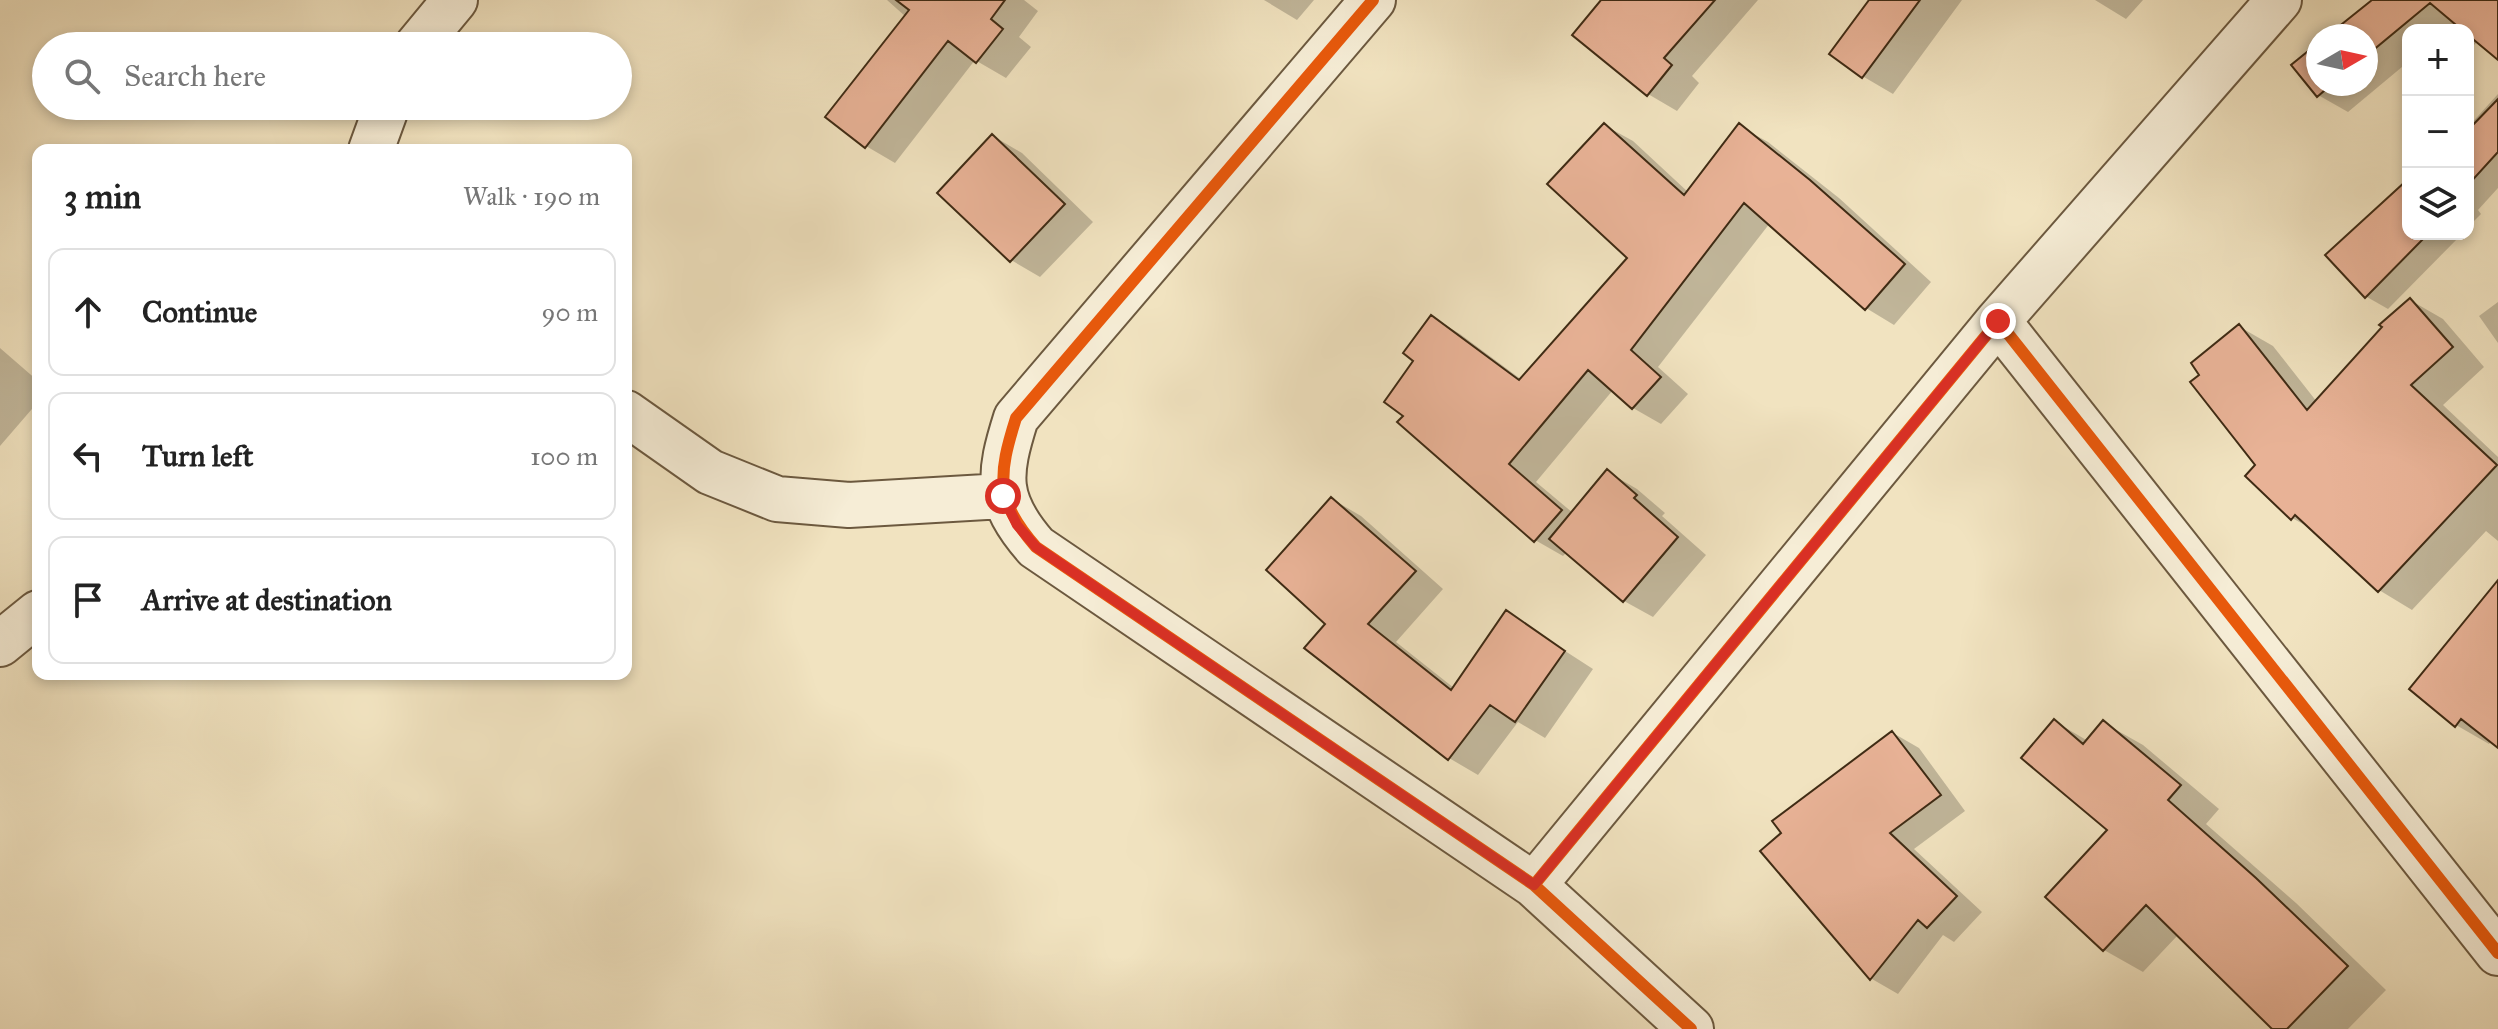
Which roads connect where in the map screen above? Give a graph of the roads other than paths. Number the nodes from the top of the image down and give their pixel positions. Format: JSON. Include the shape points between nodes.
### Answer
{"nodes":[{"id":1,"x":455,"y":0,"type":"edge"},
{"id":2,"x":1373,"y":0,"type":"edge"},
{"id":3,"x":2279,"y":0,"type":"edge"},
{"id":4,"x":429,"y":32,"type":"edge"},
{"id":5,"x":382,"y":120,"type":"edge"},
{"id":6,"x":373,"y":144,"type":"edge"},
{"id":7,"x":1998,"y":321,"type":"junction"},
{"id":8,"x":632,"y":417,"type":"edge"},
{"id":9,"x":1003,"y":496,"type":"junction"},
{"id":10,"x":32,"y":618,"type":"edge"},
{"id":11,"x":0,"y":644,"type":"edge"},
{"id":12,"x":1534,"y":885,"type":"junction"},
{"id":13,"x":2498,"y":953,"type":"edge"},
{"id":14,"x":1691,"y":1029,"type":"edge"}],
"edges":[{"from":1,"to":4,"type":"street"},
{"from":2,"to":9,"type":"street","via":[[1016,418],[1005,453]]},
{"from":3,"to":7,"type":"street"},
{"from":5,"to":6,"type":"street"},
{"from":7,"to":12,"type":"street"},
{"from":7,"to":13,"type":"street"},
{"from":8,"to":9,"type":"street","via":[[710,472],[777,499],[849,505]]},
{"from":9,"to":12,"type":"street","via":[[1017,525],[1036,547]]},
{"from":10,"to":11,"type":"street"},
{"from":12,"to":14,"type":"street"}]}
